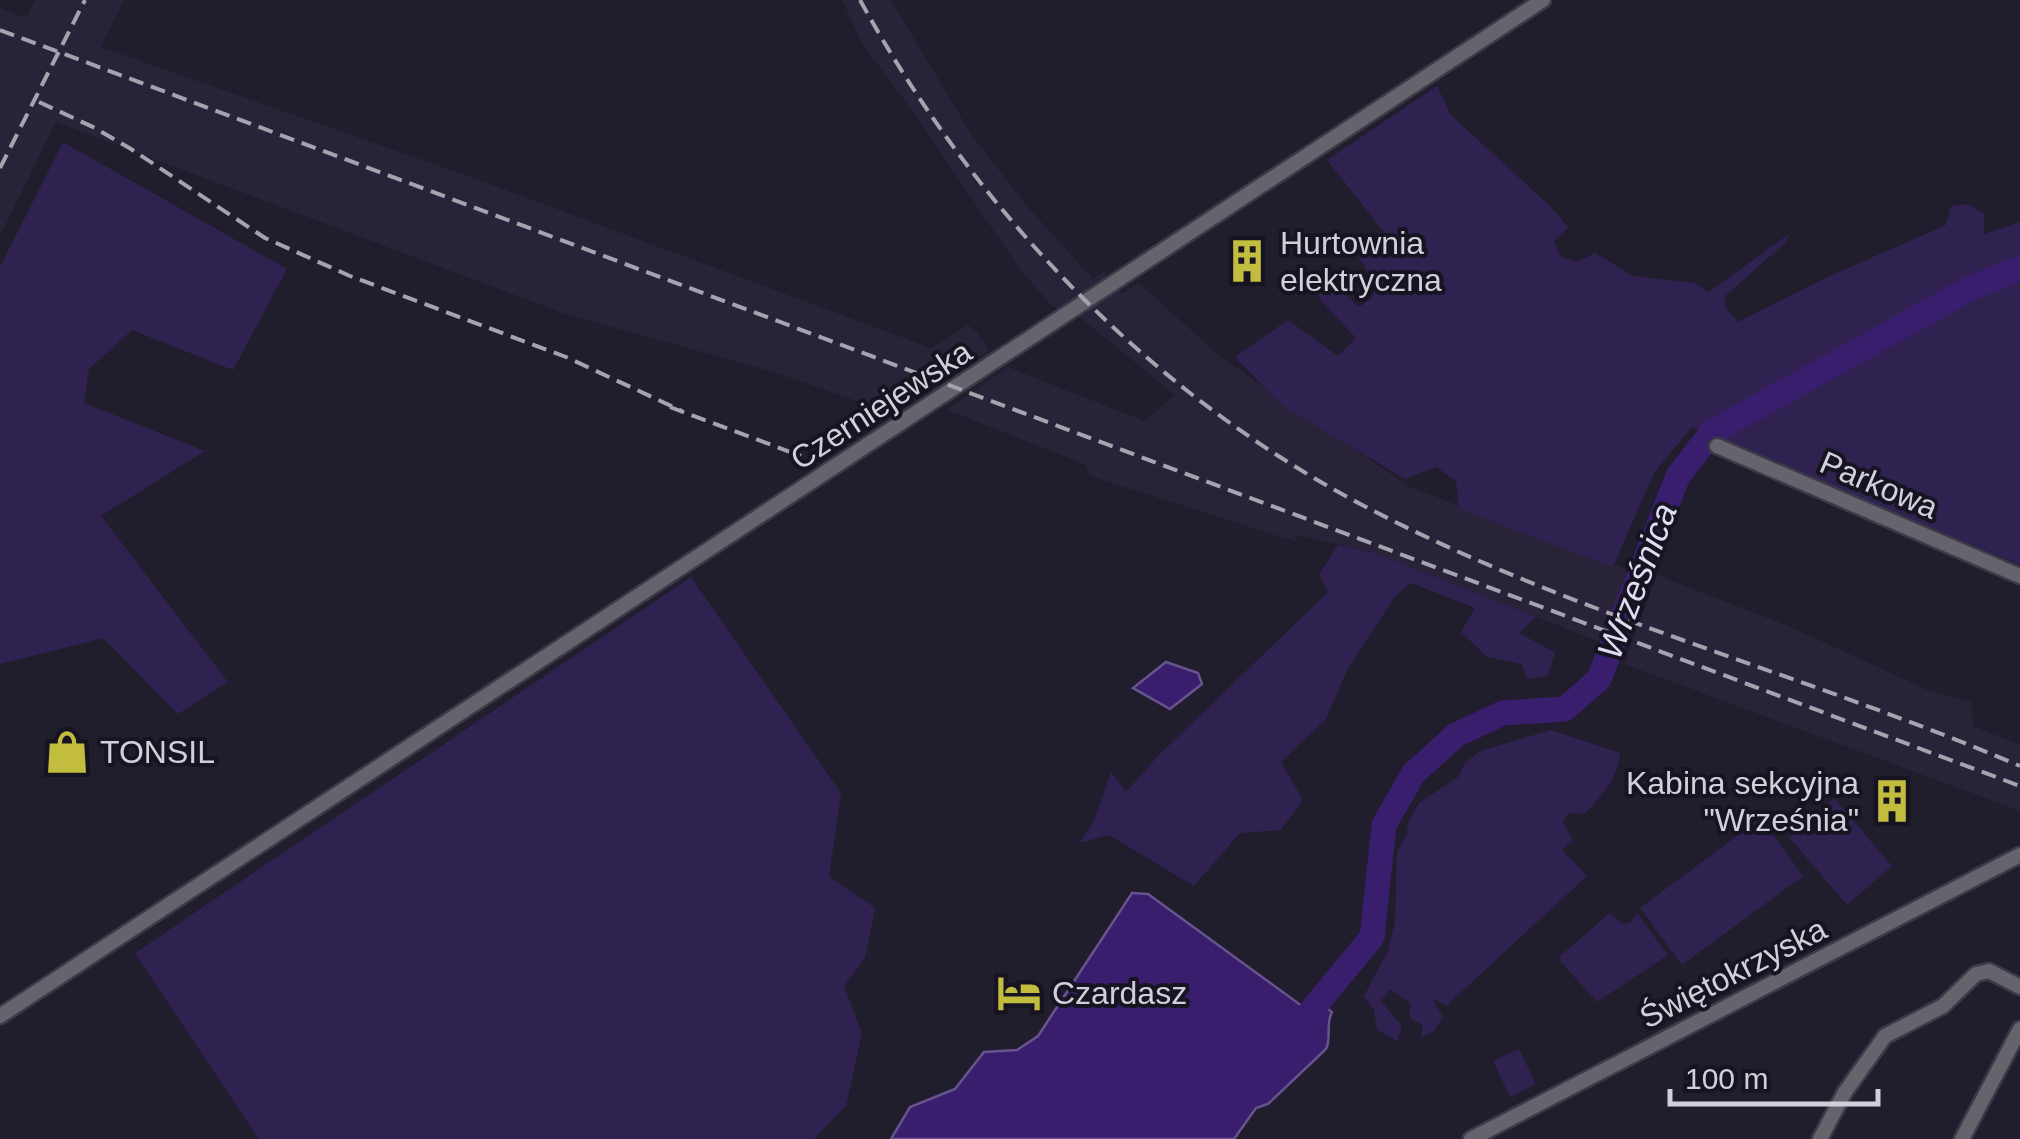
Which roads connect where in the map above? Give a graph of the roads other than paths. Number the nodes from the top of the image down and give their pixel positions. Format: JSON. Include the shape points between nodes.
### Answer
{"nodes":[{"id":1,"x":1543,"y":0,"type":"edge"},
{"id":2,"x":1717,"y":446,"type":"dead end"},
{"id":3,"x":2020,"y":576,"type":"edge"},
{"id":4,"x":2020,"y":856,"type":"edge"},
{"id":5,"x":2020,"y":987,"type":"edge"},
{"id":6,"x":0,"y":1016,"type":"edge"},
{"id":7,"x":2020,"y":1029,"type":"edge"},
{"id":8,"x":1471,"y":1139,"type":"edge"},
{"id":9,"x":1820,"y":1139,"type":"edge"},
{"id":10,"x":1962,"y":1139,"type":"edge"}],
"edges":[{"from":1,"to":6,"type":"street","name":"Czerniejewska"},
{"from":2,"to":3,"type":"street","name":"Parkowa"},
{"from":4,"to":8,"type":"street","name":"Świętokrzyska"},
{"from":5,"to":9,"type":"street","via":[[1989,971],[1976,974],[1943,1006],[1885,1036]]},
{"from":7,"to":10,"type":"street"}]}
